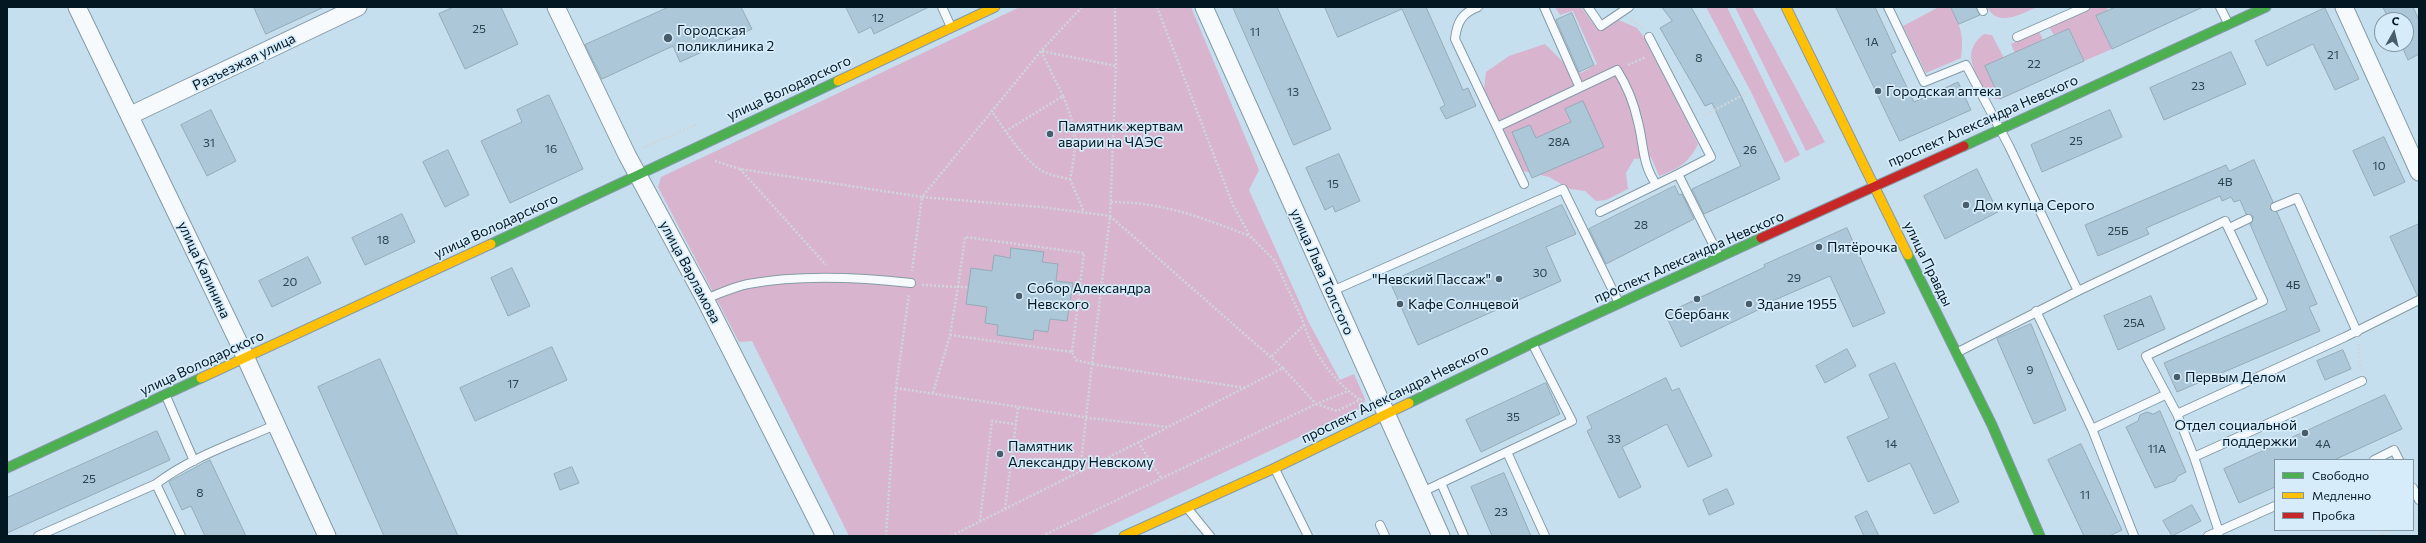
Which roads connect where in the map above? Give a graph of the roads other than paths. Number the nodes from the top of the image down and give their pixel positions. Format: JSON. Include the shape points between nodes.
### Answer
{"nodes":[{"id":1,"x":77,"y":7,"type":"edge"},
{"id":2,"x":358,"y":7,"type":"edge"},
{"id":3,"x":556,"y":7,"type":"edge"},
{"id":4,"x":942,"y":7,"type":"edge"},
{"id":5,"x":995,"y":7,"type":"edge"},
{"id":6,"x":1204,"y":7,"type":"edge"},
{"id":7,"x":1478,"y":7,"type":"edge"},
{"id":8,"x":1544,"y":7,"type":"edge"},
{"id":9,"x":1588,"y":7,"type":"edge"},
{"id":10,"x":1629,"y":7,"type":"edge"},
{"id":11,"x":1786,"y":7,"type":"edge"},
{"id":12,"x":1888,"y":7,"type":"edge"},
{"id":13,"x":2085,"y":7,"type":"edge"},
{"id":14,"x":2220,"y":7,"type":"edge"},
{"id":15,"x":2266,"y":7,"type":"edge"},
{"id":16,"x":2344,"y":7,"type":"edge"},
{"id":17,"x":2228,"y":24,"type":"junction"},
{"id":18,"x":952,"y":28,"type":"junction"},
{"id":19,"x":1649,"y":36,"type":"road end"},
{"id":20,"x":2017,"y":37,"type":"dead end"},
{"id":21,"x":1579,"y":86,"type":"junction"},
{"id":22,"x":131,"y":115,"type":"junction"},
{"id":23,"x":1497,"y":127,"type":"junction"},
{"id":24,"x":2000,"y":130,"type":"junction"},
{"id":25,"x":2419,"y":172,"type":"edge"},
{"id":26,"x":1678,"y":174,"type":"junction"},
{"id":27,"x":639,"y":175,"type":"junction"},
{"id":28,"x":1524,"y":184,"type":"dead end"},
{"id":29,"x":1656,"y":184,"type":"junction"},
{"id":30,"x":1874,"y":186,"type":"junction"},
{"id":31,"x":2275,"y":207,"type":"dead end"},
{"id":32,"x":1600,"y":212,"type":"dead end"},
{"id":33,"x":2248,"y":219,"type":"dead end"},
{"id":34,"x":2229,"y":228,"type":"junction"},
{"id":35,"x":1720,"y":258,"type":"junction"},
{"id":36,"x":911,"y":283,"type":"road end"},
{"id":37,"x":2078,"y":291,"type":"junction"},
{"id":38,"x":1330,"y":292,"type":"junction"},
{"id":39,"x":705,"y":299,"type":"junction"},
{"id":40,"x":2419,"y":300,"type":"edge"},
{"id":41,"x":1620,"y":304,"type":"junction"},
{"id":42,"x":2036,"y":311,"type":"junction"},
{"id":43,"x":2357,"y":332,"type":"junction"},
{"id":44,"x":1533,"y":343,"type":"junction"},
{"id":45,"x":1956,"y":353,"type":"junction"},
{"id":46,"x":246,"y":359,"type":"junction"},
{"id":47,"x":2362,"y":381,"type":"road end"},
{"id":48,"x":2165,"y":395,"type":"junction"},
{"id":49,"x":166,"y":396,"type":"junction"},
{"id":50,"x":1386,"y":413,"type":"junction"},
{"id":51,"x":2177,"y":414,"type":"junction"},
{"id":52,"x":275,"y":425,"type":"junction"},
{"id":53,"x":2092,"y":429,"type":"junction"},
{"id":54,"x":1507,"y":452,"type":"junction"},
{"id":55,"x":2194,"y":457,"type":"junction"},
{"id":56,"x":2376,"y":459,"type":"edge"},
{"id":57,"x":2398,"y":459,"type":"edge"},
{"id":58,"x":194,"y":461,"type":"junction"},
{"id":59,"x":7,"y":468,"type":"edge"},
{"id":60,"x":1275,"y":468,"type":"junction"},
{"id":61,"x":1441,"y":483,"type":"junction"},
{"id":62,"x":156,"y":484,"type":"junction"},
{"id":63,"x":2414,"y":490,"type":"edge"},
{"id":64,"x":1420,"y":493,"type":"junction"},
{"id":65,"x":2419,"y":500,"type":"edge"},
{"id":66,"x":2274,"y":506,"type":"edge"},
{"id":67,"x":1187,"y":508,"type":"junction"},
{"id":68,"x":1380,"y":525,"type":"dead end"},
{"id":69,"x":2219,"y":532,"type":"junction"},
{"id":70,"x":1128,"y":535,"type":"edge"},
{"id":71,"x":38,"y":536,"type":"edge"},
{"id":72,"x":181,"y":536,"type":"edge"},
{"id":73,"x":327,"y":536,"type":"edge"},
{"id":74,"x":825,"y":536,"type":"edge"},
{"id":75,"x":1210,"y":536,"type":"edge"},
{"id":76,"x":1308,"y":536,"type":"edge"},
{"id":77,"x":1385,"y":536,"type":"edge"},
{"id":78,"x":1441,"y":536,"type":"edge"},
{"id":79,"x":1464,"y":536,"type":"edge"},
{"id":80,"x":1545,"y":536,"type":"edge"},
{"id":81,"x":2040,"y":536,"type":"edge"},
{"id":82,"x":2134,"y":536,"type":"edge"},
{"id":83,"x":2208,"y":536,"type":"edge"}],
"edges":[{"from":1,"to":22,"type":"street","name":"улица Калинина"},
{"from":2,"to":22,"type":"street","name":"Разъезжая улица"},
{"from":3,"to":27,"type":"street","name":"улица Варламова","via":[[627,156]]},
{"from":4,"to":18,"type":"lane"},
{"from":5,"to":18,"type":"main road","name":"улица Володарского"},
{"from":6,"to":38,"type":"street","name":"улица Льва Толстого"},
{"from":7,"to":23,"type":"lane","via":[[1462,16],[1456,27],[1455,39]]},
{"from":8,"to":21,"type":"lane"},
{"from":9,"to":10,"type":"lane","via":[[1601,26]]},
{"from":11,"to":30,"type":"main road","name":"улица Правды"},
{"from":12,"to":24,"type":"lane","via":[[1924,82],[1966,65]]},
{"from":13,"to":20,"type":"lane"},
{"from":14,"to":17,"type":"lane"},
{"from":15,"to":17,"type":"main road","name":"проспект Александра Невского"},
{"from":16,"to":25,"type":"street"},
{"from":17,"to":24,"type":"main road","name":"проспект Александра Невского"},
{"from":18,"to":27,"type":"main road","name":"улица Володарского"},
{"from":19,"to":26,"type":"lane","via":[[1711,156]]},
{"from":21,"to":23,"type":"lane"},
{"from":21,"to":29,"type":"lane","via":[[1617,70],[1631,97],[1643,157]]},
{"from":22,"to":46,"type":"street","name":"улица Калинина"},
{"from":23,"to":28,"type":"lane"},
{"from":24,"to":30,"type":"main road","name":"проспект Александра Невского"},
{"from":24,"to":37,"type":"lane"},
{"from":26,"to":29,"type":"lane"},
{"from":26,"to":35,"type":"lane"},
{"from":27,"to":39,"type":"street","name":"улица Варламова"},
{"from":27,"to":46,"type":"main road","name":"улица Володарского"},
{"from":29,"to":32,"type":"lane"},
{"from":30,"to":35,"type":"main road","name":"проспект Александра Невского"},
{"from":30,"to":45,"type":"main road","name":"улица Правды"},
{"from":31,"to":43,"type":"lane","via":[[2297,198]]},
{"from":33,"to":34,"type":"lane"},
{"from":34,"to":37,"type":"lane","via":[[2225,221]]},
{"from":34,"to":48,"type":"lane","via":[[2263,301],[2146,356]]},
{"from":35,"to":41,"type":"main road","name":"проспект Александра Невского"},
{"from":36,"to":39,"type":"lane","via":[[802,278],[747,284]]},
{"from":37,"to":42,"type":"lane"},
{"from":38,"to":41,"type":"lane","via":[[1563,189]]},
{"from":38,"to":50,"type":"street","name":"улица Льва Толстого"},
{"from":39,"to":74,"type":"street","name":"улица Варламова"},
{"from":40,"to":43,"type":"lane"},
{"from":41,"to":44,"type":"main road","name":"проспект Александра Невского"},
{"from":42,"to":45,"type":"lane"},
{"from":42,"to":53,"type":"lane"},
{"from":43,"to":51,"type":"lane"},
{"from":44,"to":50,"type":"main road","name":"проспект Александра Невского"},
{"from":44,"to":54,"type":"lane","via":[[1572,421]]},
{"from":45,"to":81,"type":"main road","name":"улица Правды","via":[[1992,425]]},
{"from":46,"to":49,"type":"main road","name":"улица Володарского"},
{"from":46,"to":52,"type":"street","name":"улица Калинина"},
{"from":47,"to":55,"type":"lane"},
{"from":48,"to":51,"type":"lane"},
{"from":48,"to":53,"type":"lane"},
{"from":49,"to":58,"type":"lane"},
{"from":49,"to":59,"type":"main road","name":"улица Володарского"},
{"from":50,"to":60,"type":"main road","name":"проспект Александра Невского"},
{"from":50,"to":64,"type":"street","name":"улица Льва Толстого"},
{"from":51,"to":55,"type":"lane"},
{"from":52,"to":58,"type":"lane"},
{"from":52,"to":73,"type":"street","name":"улица Калинина"},
{"from":53,"to":82,"type":"lane"},
{"from":54,"to":61,"type":"lane"},
{"from":54,"to":80,"type":"lane"},
{"from":55,"to":69,"type":"lane"},
{"from":56,"to":57,"type":"lane","via":[[2394,450]]},
{"from":58,"to":62,"type":"lane","via":[[170,473]]},
{"from":60,"to":67,"type":"main road","name":"проспект Александра Невского"},
{"from":60,"to":76,"type":"lane"},
{"from":61,"to":64,"type":"lane"},
{"from":61,"to":79,"type":"lane"},
{"from":62,"to":71,"type":"lane"},
{"from":62,"to":72,"type":"lane"},
{"from":63,"to":65,"type":"lane"},
{"from":64,"to":78,"type":"street","name":"улица Льва Толстого"},
{"from":66,"to":69,"type":"lane"},
{"from":67,"to":70,"type":"main road","name":"проспект Александра Невского"},
{"from":67,"to":75,"type":"lane"},
{"from":68,"to":77,"type":"lane"},
{"from":69,"to":83,"type":"lane"}]}
